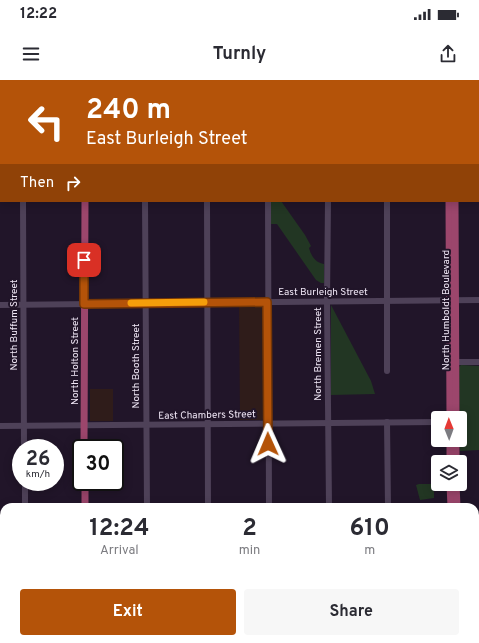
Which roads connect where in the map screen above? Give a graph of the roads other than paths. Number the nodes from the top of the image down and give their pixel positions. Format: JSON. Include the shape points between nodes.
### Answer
{"nodes":[{"id":1,"x":23,"y":202,"type":"edge"},
{"id":2,"x":85,"y":202,"type":"edge"},
{"id":3,"x":145,"y":202,"type":"edge"},
{"id":4,"x":207,"y":202,"type":"edge"},
{"id":5,"x":268,"y":202,"type":"edge"},
{"id":6,"x":328,"y":202,"type":"edge"},
{"id":7,"x":387,"y":202,"type":"edge"},
{"id":8,"x":449,"y":202,"type":"edge"},
{"id":9,"x":455,"y":202,"type":"edge"},
{"id":10,"x":452,"y":300,"type":"junction"},
{"id":11,"x":479,"y":300,"type":"edge"},
{"id":12,"x":327,"y":301,"type":"junction"},
{"id":13,"x":387,"y":301,"type":"junction"},
{"id":14,"x":207,"y":302,"type":"junction"},
{"id":15,"x":267,"y":302,"type":"junction"},
{"id":16,"x":145,"y":303,"type":"junction"},
{"id":17,"x":23,"y":304,"type":"junction"},
{"id":18,"x":84,"y":304,"type":"junction"},
{"id":19,"x":0,"y":305,"type":"edge"},
{"id":20,"x":452,"y":362,"type":"junction"},
{"id":21,"x":479,"y":362,"type":"edge"},
{"id":22,"x":387,"y":371,"type":"dead end"},
{"id":23,"x":450,"y":411,"type":"edge"},
{"id":24,"x":456,"y":411,"type":"edge"},
{"id":25,"x":387,"y":422,"type":"junction"},
{"id":26,"x":431,"y":422,"type":"edge"},
{"id":27,"x":328,"y":423,"type":"junction"},
{"id":28,"x":208,"y":424,"type":"junction"},
{"id":29,"x":268,"y":424,"type":"junction"},
{"id":30,"x":146,"y":425,"type":"junction"},
{"id":31,"x":0,"y":426,"type":"edge"},
{"id":32,"x":24,"y":426,"type":"junction"},
{"id":33,"x":84,"y":426,"type":"junction"},
{"id":34,"x":24,"y":439,"type":"edge"},
{"id":35,"x":84,"y":439,"type":"edge"},
{"id":36,"x":25,"y":491,"type":"edge"},
{"id":37,"x":85,"y":491,"type":"edge"},
{"id":38,"x":450,"y":491,"type":"edge"},
{"id":39,"x":456,"y":491,"type":"edge"},
{"id":40,"x":25,"y":503,"type":"edge"},
{"id":41,"x":86,"y":503,"type":"edge"},
{"id":42,"x":147,"y":503,"type":"edge"},
{"id":43,"x":208,"y":503,"type":"edge"},
{"id":44,"x":269,"y":503,"type":"edge"},
{"id":45,"x":329,"y":503,"type":"edge"},
{"id":46,"x":388,"y":503,"type":"edge"},
{"id":47,"x":451,"y":503,"type":"edge"},
{"id":48,"x":457,"y":503,"type":"edge"}],
"edges":[{"from":1,"to":17,"type":"street","name":"North Buffum Street"},
{"from":2,"to":18,"type":"main road","name":"North Holton Street"},
{"from":3,"to":16,"type":"street","name":"North Booth Street"},
{"from":4,"to":14,"type":"street"},
{"from":5,"to":15,"type":"street"},
{"from":6,"to":12,"type":"street","name":"North Bremen Street"},
{"from":7,"to":13,"type":"street"},
{"from":8,"to":10,"type":"main road","name":"North Humboldt Boulevard"},
{"from":9,"to":10,"type":"main road","name":"North Humboldt Boulevard"},
{"from":10,"to":11,"type":"street","name":"East Burleigh Street"},
{"from":10,"to":13,"type":"street","name":"East Burleigh Street"},
{"from":10,"to":20,"type":"main road","name":"North Humboldt Boulevard"},
{"from":12,"to":13,"type":"street","name":"East Burleigh Street"},
{"from":12,"to":15,"type":"street","name":"East Burleigh Street"},
{"from":12,"to":27,"type":"street","name":"North Bremen Street"},
{"from":13,"to":22,"type":"street"},
{"from":14,"to":15,"type":"street","name":"East Burleigh Street"},
{"from":14,"to":16,"type":"street","name":"East Burleigh Street"},
{"from":14,"to":28,"type":"street"},
{"from":15,"to":29,"type":"street"},
{"from":16,"to":18,"type":"street","name":"East Burleigh Street"},
{"from":16,"to":30,"type":"street","name":"North Booth Street"},
{"from":17,"to":18,"type":"street","name":"East Burleigh Street"},
{"from":17,"to":19,"type":"street","name":"East Burleigh Street"},
{"from":17,"to":32,"type":"street","name":"North Buffum Street"},
{"from":18,"to":33,"type":"main road","name":"North Holton Street"},
{"from":20,"to":21,"type":"street"},
{"from":20,"to":23,"type":"main road","name":"North Humboldt Boulevard"},
{"from":20,"to":24,"type":"main road","name":"North Humboldt Boulevard"},
{"from":25,"to":26,"type":"street","name":"East Chambers Street"},
{"from":25,"to":27,"type":"street","name":"East Chambers Street"},
{"from":25,"to":46,"type":"street"},
{"from":27,"to":29,"type":"street","name":"East Chambers Street"},
{"from":27,"to":45,"type":"street","name":"North Bremen Street"},
{"from":28,"to":29,"type":"street","name":"East Chambers Street"},
{"from":28,"to":30,"type":"street","name":"East Chambers Street"},
{"from":28,"to":43,"type":"street"},
{"from":29,"to":44,"type":"street"},
{"from":30,"to":33,"type":"street","name":"East Chambers Street"},
{"from":30,"to":42,"type":"street","name":"North Booth Street"},
{"from":31,"to":32,"type":"street","name":"East Chambers Street"},
{"from":32,"to":33,"type":"street","name":"East Chambers Street"},
{"from":32,"to":34,"type":"street","name":"North Buffum Street"},
{"from":33,"to":35,"type":"main road","name":"North Holton Street"},
{"from":36,"to":40,"type":"street"},
{"from":37,"to":41,"type":"main road"},
{"from":38,"to":47,"type":"main road"},
{"from":39,"to":48,"type":"main road"}]}
